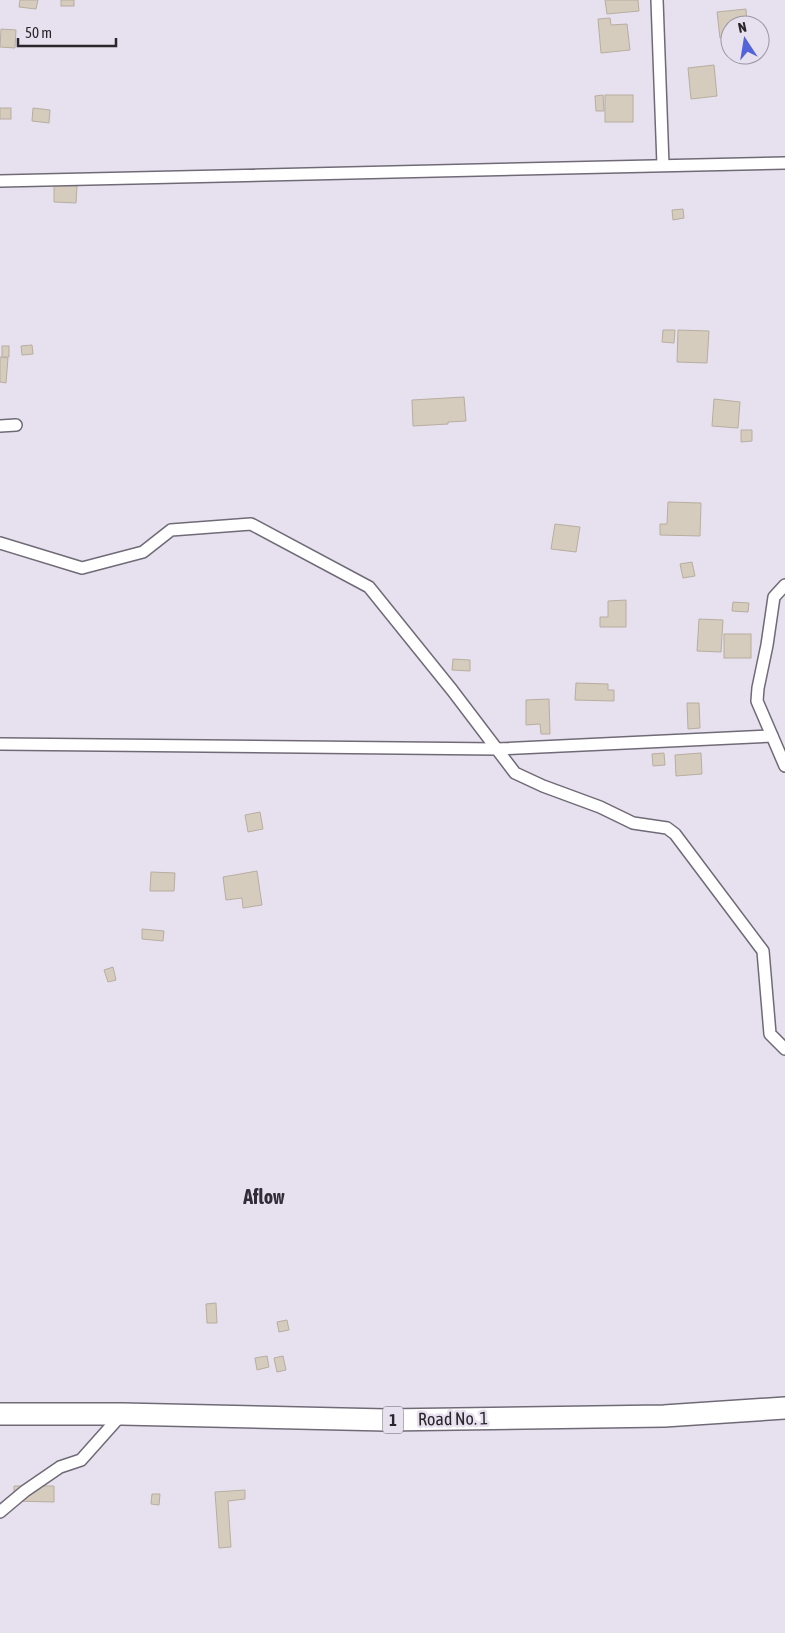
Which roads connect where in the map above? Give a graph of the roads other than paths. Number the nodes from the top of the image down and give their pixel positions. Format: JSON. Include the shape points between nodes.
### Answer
{"nodes":[{"id":1,"x":657,"y":0,"type":"edge"},
{"id":2,"x":785,"y":163,"type":"edge"},
{"id":3,"x":663,"y":165,"type":"junction"},
{"id":4,"x":0,"y":181,"type":"edge"},
{"id":5,"x":16,"y":425,"type":"dead end"},
{"id":6,"x":0,"y":426,"type":"edge"},
{"id":7,"x":0,"y":543,"type":"edge"},
{"id":8,"x":785,"y":585,"type":"edge"},
{"id":9,"x":772,"y":736,"type":"junction"},
{"id":10,"x":0,"y":744,"type":"edge"},
{"id":11,"x":497,"y":749,"type":"junction"},
{"id":12,"x":785,"y":766,"type":"edge"},
{"id":13,"x":785,"y":1049,"type":"edge"},
{"id":14,"x":785,"y":1408,"type":"edge"},
{"id":15,"x":0,"y":1414,"type":"edge"},
{"id":16,"x":122,"y":1414,"type":"junction"},
{"id":17,"x":0,"y":1512,"type":"edge"}],
"edges":[{"from":1,"to":3,"type":"street"},
{"from":2,"to":3,"type":"street"},
{"from":3,"to":4,"type":"street"},
{"from":5,"to":6,"type":"street"},
{"from":7,"to":11,"type":"street","via":[[82,568],[143,552],[171,530],[251,524],[369,587]]},
{"from":8,"to":9,"type":"street","via":[[774,597],[758,688],[757,701]]},
{"from":9,"to":11,"type":"street"},
{"from":9,"to":12,"type":"street"},
{"from":10,"to":11,"type":"street"},
{"from":11,"to":13,"type":"street","via":[[515,773],[600,807],[633,824],[667,828],[675,834],[763,951],[770,1034]]},
{"from":14,"to":16,"type":"highway","name":"Road No. 1","number":"1","via":[[664,1416],[386,1420]]},
{"from":15,"to":16,"type":"highway","name":"Road No. 1","number":"1"},
{"from":16,"to":17,"type":"street","via":[[81,1460],[60,1467]]}]}
